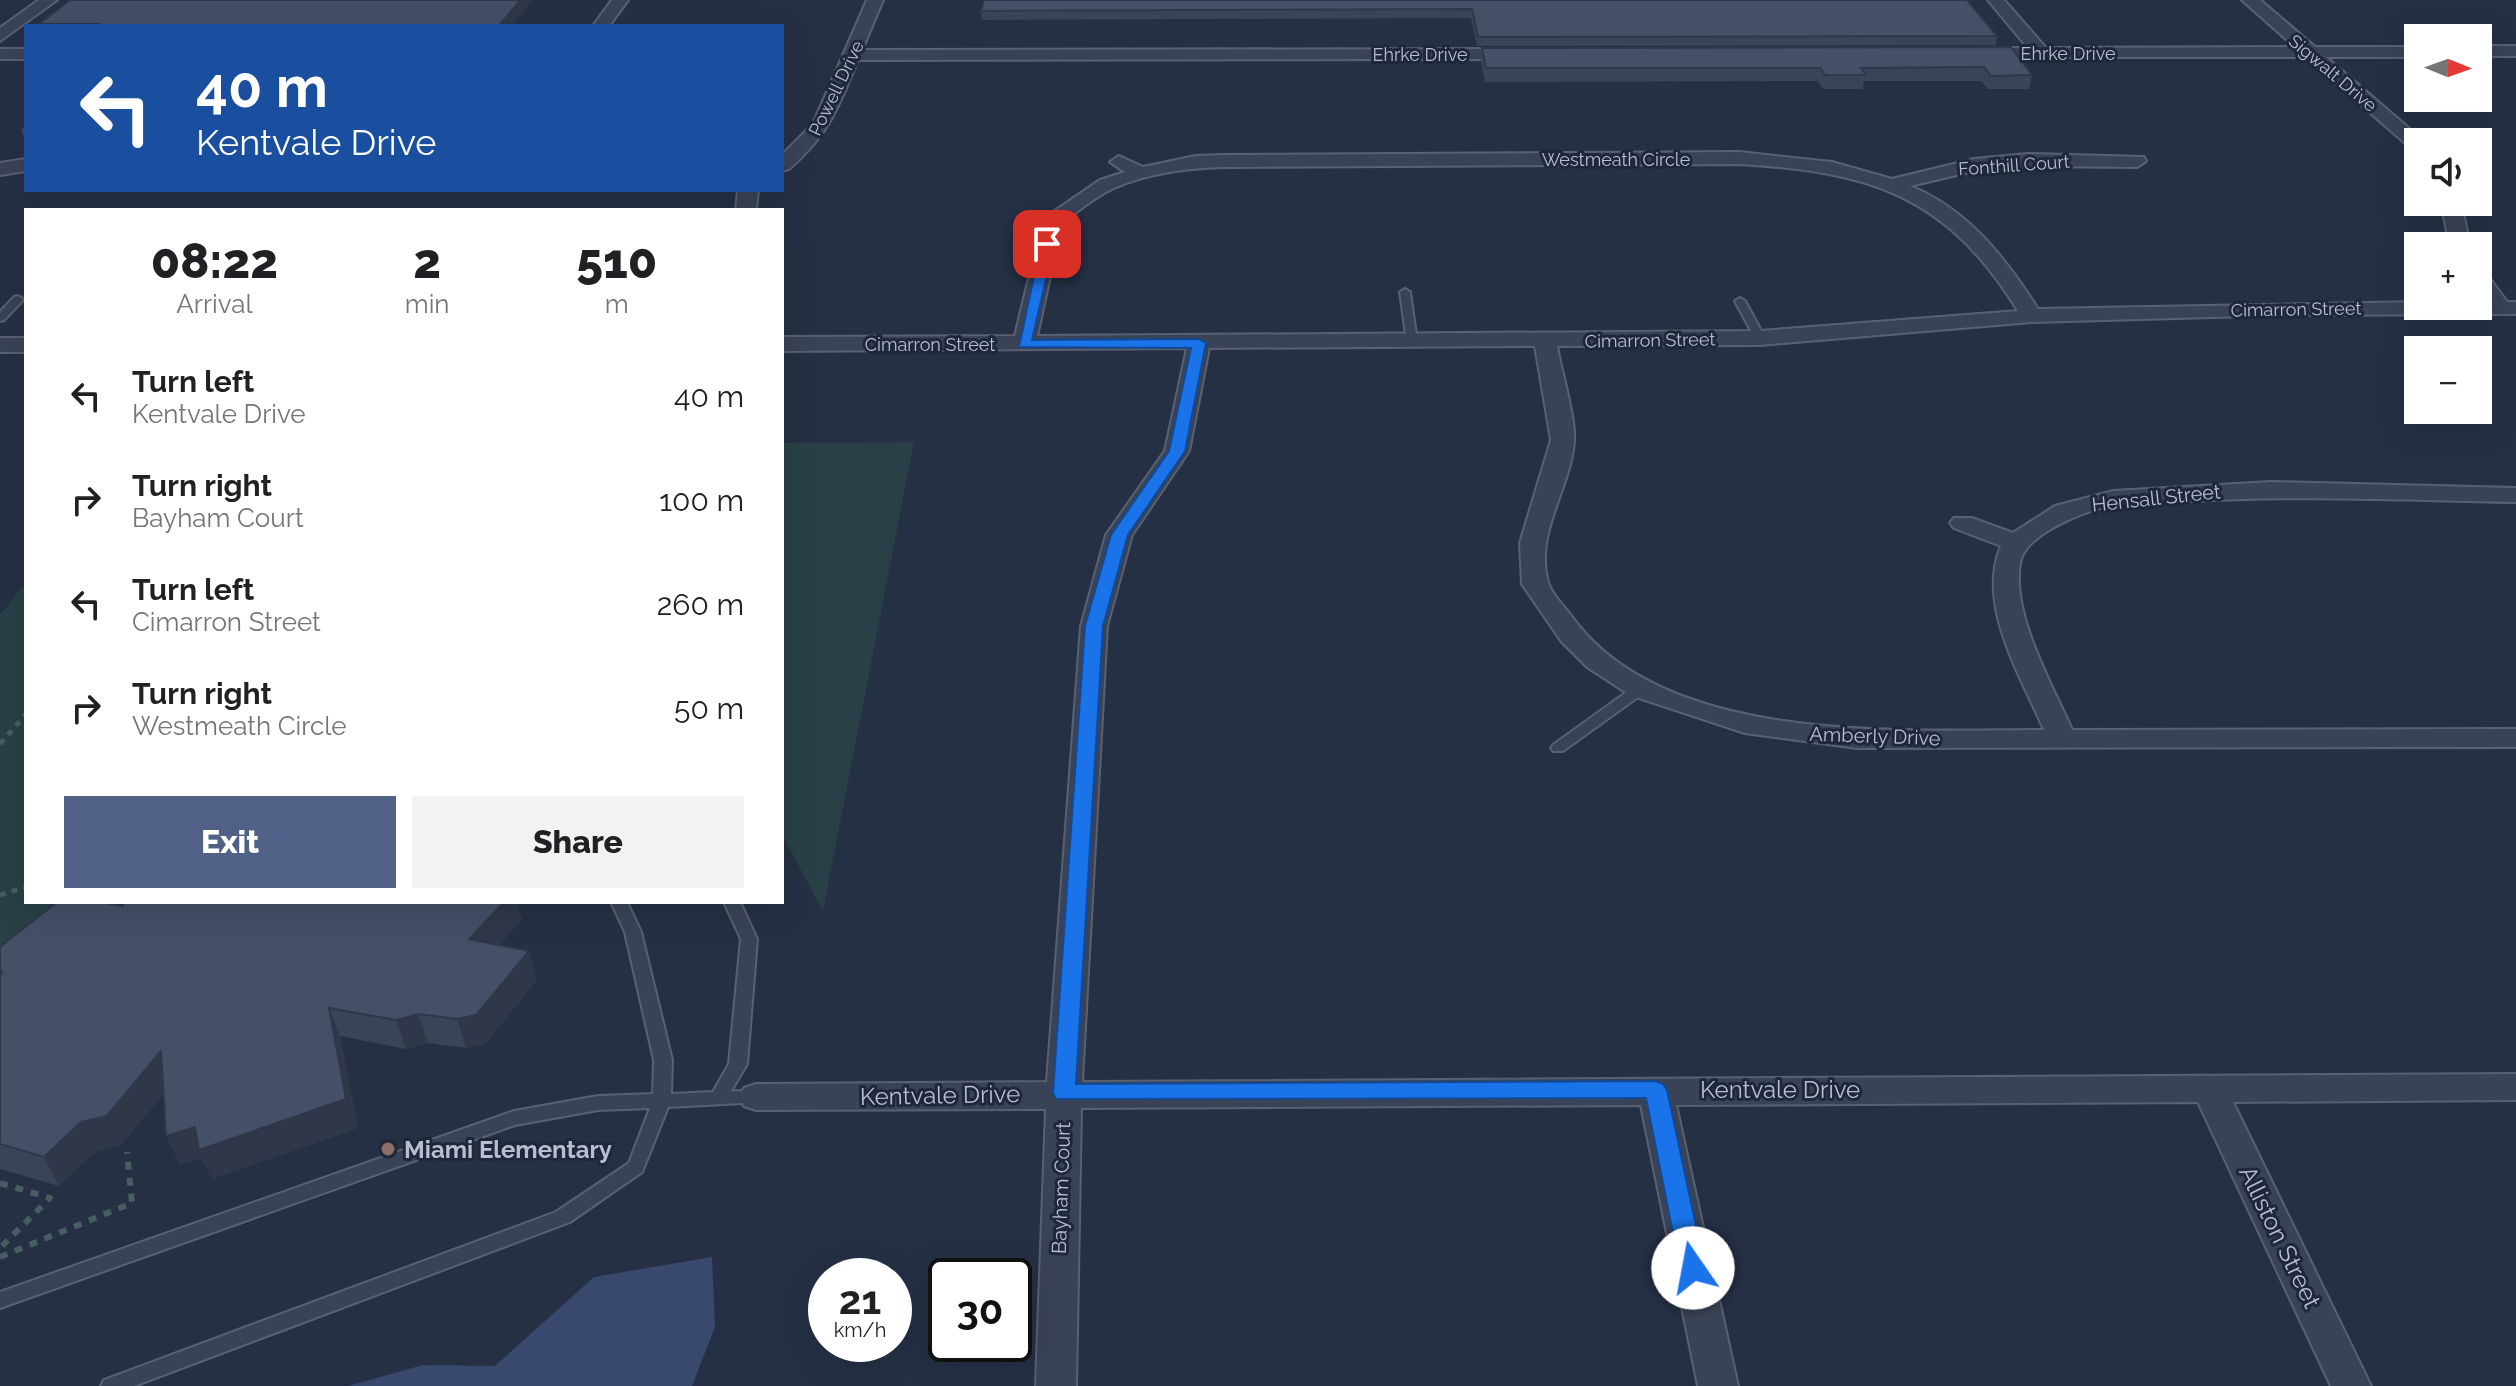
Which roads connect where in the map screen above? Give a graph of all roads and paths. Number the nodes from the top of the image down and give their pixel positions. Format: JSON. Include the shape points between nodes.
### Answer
{"nodes":[{"id":1,"x":49,"y":0,"type":"edge"},
{"id":2,"x":620,"y":0,"type":"edge"},
{"id":3,"x":875,"y":0,"type":"edge"},
{"id":4,"x":1996,"y":0,"type":"edge"},
{"id":5,"x":2250,"y":0,"type":"edge"},
{"id":6,"x":602,"y":24,"type":"edge"},
{"id":7,"x":0,"y":36,"type":"edge"},
{"id":8,"x":2492,"y":51,"type":"edge"},
{"id":9,"x":2516,"y":51,"type":"edge"},
{"id":10,"x":2307,"y":52,"type":"junction"},
{"id":11,"x":2404,"y":52,"type":"edge"},
{"id":12,"x":1961,"y":53,"type":"edge"},
{"id":13,"x":2041,"y":53,"type":"junction"},
{"id":14,"x":0,"y":54,"type":"edge"},
{"id":15,"x":24,"y":54,"type":"edge"},
{"id":16,"x":1529,"y":54,"type":"edge"},
{"id":17,"x":854,"y":55,"type":"junction"},
{"id":18,"x":2404,"y":133,"type":"edge"},
{"id":19,"x":2137,"y":161,"type":"dead end"},
{"id":20,"x":1119,"y":162,"type":"dead end"},
{"id":21,"x":784,"y":163,"type":"edge"},
{"id":22,"x":24,"y":165,"type":"edge"},
{"id":23,"x":0,"y":169,"type":"edge"},
{"id":24,"x":1141,"y":173,"type":"junction"},
{"id":25,"x":1893,"y":184,"type":"junction"},
{"id":26,"x":2492,"y":291,"type":"edge"},
{"id":27,"x":1405,"y":292,"type":"dead end"},
{"id":28,"x":18,"y":299,"type":"dead end"},
{"id":29,"x":1740,"y":301,"type":"dead end"},
{"id":30,"x":2508,"y":308,"type":"edge"},
{"id":31,"x":2032,"y":316,"type":"junction"},
{"id":32,"x":0,"y":318,"type":"edge"},
{"id":33,"x":1760,"y":338,"type":"junction"},
{"id":34,"x":1412,"y":342,"type":"junction"},
{"id":35,"x":1545,"y":342,"type":"junction"},
{"id":36,"x":1199,"y":343,"type":"junction"},
{"id":37,"x":784,"y":344,"type":"edge"},
{"id":38,"x":1024,"y":344,"type":"junction"},
{"id":39,"x":0,"y":345,"type":"edge"},
{"id":40,"x":24,"y":345,"type":"edge"},
{"id":41,"x":2516,"y":495,"type":"edge"},
{"id":42,"x":1963,"y":523,"type":"dead end"},
{"id":43,"x":2015,"y":543,"type":"junction"},
{"id":44,"x":1640,"y":689,"type":"junction"},
{"id":45,"x":24,"y":716,"type":"edge"},
{"id":46,"x":2516,"y":738,"type":"edge"},
{"id":47,"x":2062,"y":739,"type":"junction"},
{"id":48,"x":0,"y":744,"type":"edge"},
{"id":49,"x":1558,"y":748,"type":"dead end"},
{"id":50,"x":24,"y":888,"type":"edge"},
{"id":51,"x":0,"y":895,"type":"edge"},
{"id":52,"x":620,"y":904,"type":"edge"},
{"id":53,"x":733,"y":904,"type":"edge"},
{"id":54,"x":2516,"y":1087,"type":"edge"},
{"id":55,"x":2209,"y":1088,"type":"junction"},
{"id":56,"x":1655,"y":1090,"type":"junction"},
{"id":57,"x":1064,"y":1093,"type":"junction"},
{"id":58,"x":719,"y":1097,"type":"junction"},
{"id":59,"x":756,"y":1097,"type":"joint"},
{"id":60,"x":662,"y":1100,"type":"junction"},
{"id":61,"x":127,"y":1152,"type":"dead end"},
{"id":62,"x":0,"y":1183,"type":"edge"},
{"id":63,"x":0,"y":1248,"type":"edge"},
{"id":64,"x":0,"y":1257,"type":"edge"},
{"id":65,"x":0,"y":1300,"type":"edge"},
{"id":66,"x":111,"y":1386,"type":"edge"},
{"id":67,"x":1056,"y":1386,"type":"edge"},
{"id":68,"x":1718,"y":1386,"type":"edge"},
{"id":69,"x":2351,"y":1386,"type":"edge"}],
"edges":[{"from":1,"to":7,"type":"street"},
{"from":2,"to":6,"type":"street"},
{"from":3,"to":17,"type":"street","name":"Powell Drive"},
{"from":4,"to":13,"type":"street"},
{"from":5,"to":10,"type":"street","name":"Sigwalt Drive"},
{"from":8,"to":9,"type":"street"},
{"from":10,"to":11,"type":"street","name":"Ehrke Drive"},
{"from":10,"to":13,"type":"street","name":"Ehrke Drive"},
{"from":10,"to":18,"type":"street","name":"Sigwalt Drive"},
{"from":12,"to":13,"type":"street","name":"Ehrke Drive"},
{"from":14,"to":15,"type":"street"},
{"from":16,"to":17,"type":"street","name":"Ehrke Drive"},
{"from":17,"to":21,"type":"street","name":"Powell Drive","via":[[822,124]]},
{"from":19,"to":25,"type":"street","name":"Fonthill Court","via":[[1974,165]]},
{"from":20,"to":24,"type":"street"},
{"from":22,"to":23,"type":"street"},
{"from":24,"to":25,"type":"street","name":"Westmeath Circle","via":[[1224,161],[1739,158],[1812,165]]},
{"from":24,"to":38,"type":"street","name":"Westmeath Circle","via":[[1107,184],[1053,219]]},
{"from":25,"to":31,"type":"street","name":"Westmeath Circle","via":[[1946,212],[1982,241]]},
{"from":26,"to":30,"type":"street"},
{"from":27,"to":34,"type":"lane"},
{"from":28,"to":32,"type":"lane"},
{"from":29,"to":33,"type":"lane"},
{"from":30,"to":31,"type":"street","name":"Cimarron Street"},
{"from":31,"to":33,"type":"street","name":"Cimarron Street"},
{"from":33,"to":35,"type":"street","name":"Cimarron Street"},
{"from":34,"to":35,"type":"street","name":"Cimarron Street"},
{"from":34,"to":36,"type":"street","name":"Cimarron Street"},
{"from":35,"to":44,"type":"street","name":"Amberly Drive","via":[[1563,440],[1533,543],[1535,584],[1572,636],[1597,661]]},
{"from":36,"to":38,"type":"street","name":"Cimarron Street"},
{"from":36,"to":57,"type":"street","name":"Bayham Court","via":[[1177,451],[1119,535],[1094,626]]},
{"from":37,"to":38,"type":"street","name":"Cimarron Street"},
{"from":39,"to":40,"type":"street"},
{"from":41,"to":43,"type":"street","name":"Hensall Street","via":[[2271,489],[2113,498],[2064,511]]},
{"from":42,"to":43,"type":"street"},
{"from":43,"to":47,"type":"street","via":[[2006,568],[2011,615]]},
{"from":44,"to":47,"type":"street","name":"Amberly Drive","via":[[1730,720],[1817,736]]},
{"from":44,"to":49,"type":"lane"},
{"from":45,"to":48,"type":"path"},
{"from":46,"to":47,"type":"street","name":"Amberly Drive"},
{"from":50,"to":51,"type":"path"},
{"from":52,"to":60,"type":"lane","via":[[633,932],[655,1018],[663,1060]]},
{"from":53,"to":58,"type":"lane","via":[[749,939],[738,1064]]},
{"from":54,"to":55,"type":"street","name":"Kentvale Drive"},
{"from":55,"to":56,"type":"street","name":"Kentvale Drive"},
{"from":55,"to":69,"type":"street","name":"Alliston Street"},
{"from":56,"to":57,"type":"street","name":"Kentvale Drive"},
{"from":56,"to":68,"type":"street"},
{"from":57,"to":59,"type":"street","name":"Kentvale Drive"},
{"from":57,"to":67,"type":"street","name":"Bayham Court"},
{"from":58,"to":59,"type":"lane"},
{"from":58,"to":60,"type":"lane"},
{"from":60,"to":65,"type":"lane","via":[[598,1103],[514,1118]]},
{"from":60,"to":66,"type":"lane","via":[[636,1167],[563,1217]]},
{"from":61,"to":64,"type":"path","via":[[132,1203]]},
{"from":62,"to":63,"type":"path","via":[[50,1198]]}]}
